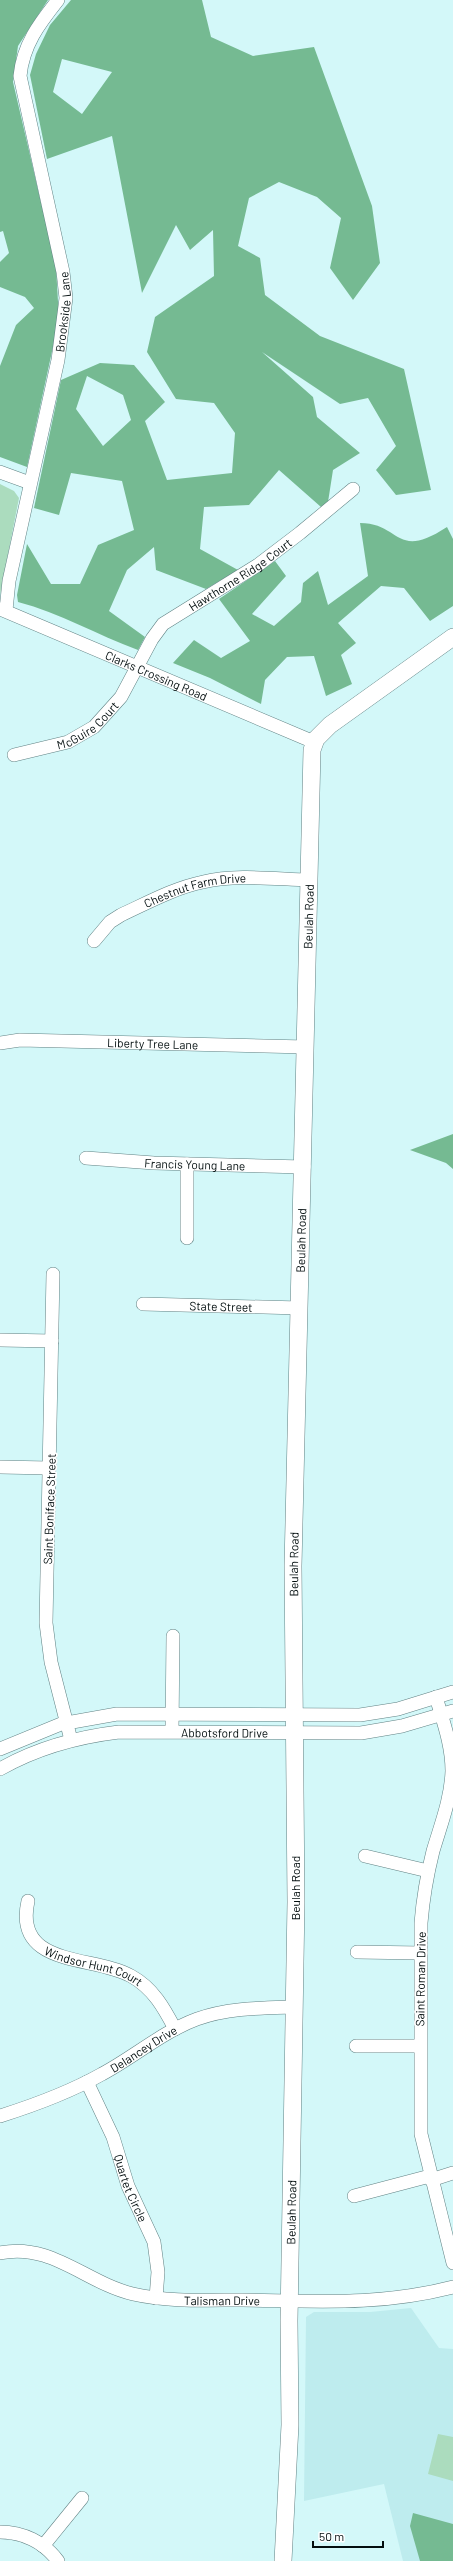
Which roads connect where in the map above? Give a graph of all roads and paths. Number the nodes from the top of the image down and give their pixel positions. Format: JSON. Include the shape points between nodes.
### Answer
{"nodes":[{"id":1,"x":58,"y":0,"type":"edge"},
{"id":2,"x":0,"y":472,"type":"edge"},
{"id":3,"x":30,"y":483,"type":"junction"},
{"id":4,"x":353,"y":489,"type":"dead end"},
{"id":5,"x":3,"y":610,"type":"edge"},
{"id":6,"x":453,"y":637,"type":"edge"},
{"id":7,"x":138,"y":667,"type":"junction"},
{"id":8,"x":314,"y":742,"type":"junction"},
{"id":9,"x":14,"y":755,"type":"dead end"},
{"id":10,"x":309,"y":880,"type":"junction"},
{"id":11,"x":94,"y":941,"type":"dead end"},
{"id":12,"x":0,"y":1043,"type":"edge"},
{"id":13,"x":306,"y":1047,"type":"junction"},
{"id":14,"x":86,"y":1158,"type":"dead end"},
{"id":15,"x":187,"y":1164,"type":"junction"},
{"id":16,"x":304,"y":1167,"type":"junction"},
{"id":17,"x":187,"y":1238,"type":"dead end"},
{"id":18,"x":53,"y":1274,"type":"dead end"},
{"id":19,"x":143,"y":1304,"type":"dead end"},
{"id":20,"x":300,"y":1308,"type":"junction"},
{"id":21,"x":0,"y":1340,"type":"edge"},
{"id":22,"x":52,"y":1341,"type":"junction"},
{"id":23,"x":0,"y":1467,"type":"edge"},
{"id":24,"x":50,"y":1468,"type":"junction"},
{"id":25,"x":173,"y":1636,"type":"dead end"},
{"id":26,"x":453,"y":1692,"type":"edge"},
{"id":27,"x":436,"y":1697,"type":"junction"},
{"id":28,"x":171,"y":1713,"type":"junction"},
{"id":29,"x":447,"y":1713,"type":"edge"},
{"id":30,"x":294,"y":1715,"type":"junction"},
{"id":31,"x":66,"y":1723,"type":"junction"},
{"id":32,"x":172,"y":1731,"type":"junction"},
{"id":33,"x":294,"y":1733,"type":"junction"},
{"id":34,"x":71,"y":1740,"type":"junction"},
{"id":35,"x":0,"y":1749,"type":"edge"},
{"id":36,"x":0,"y":1769,"type":"edge"},
{"id":37,"x":450,"y":1809,"type":"edge"},
{"id":38,"x":365,"y":1856,"type":"dead end"},
{"id":39,"x":428,"y":1871,"type":"junction"},
{"id":40,"x":28,"y":1901,"type":"dead end"},
{"id":41,"x":357,"y":1952,"type":"dead end"},
{"id":42,"x":421,"y":1953,"type":"junction"},
{"id":43,"x":293,"y":2007,"type":"junction"},
{"id":44,"x":175,"y":2029,"type":"junction"},
{"id":45,"x":356,"y":2046,"type":"dead end"},
{"id":46,"x":420,"y":2046,"type":"junction"},
{"id":47,"x":87,"y":2082,"type":"junction"},
{"id":48,"x":0,"y":2116,"type":"edge"},
{"id":49,"x":453,"y":2173,"type":"edge"},
{"id":50,"x":430,"y":2178,"type":"junction"},
{"id":51,"x":354,"y":2196,"type":"dead end"},
{"id":52,"x":0,"y":2253,"type":"edge"},
{"id":53,"x":453,"y":2264,"type":"edge"},
{"id":54,"x":453,"y":2287,"type":"edge"},
{"id":55,"x":156,"y":2298,"type":"junction"},
{"id":56,"x":289,"y":2301,"type":"junction"},
{"id":57,"x":82,"y":2498,"type":"dead end"},
{"id":58,"x":0,"y":2532,"type":"edge"},
{"id":59,"x":43,"y":2546,"type":"junction"},
{"id":60,"x":58,"y":2561,"type":"edge"},
{"id":61,"x":283,"y":2561,"type":"edge"}],
"edges":[{"from":1,"to":3,"type":"street","name":"Brookside Lane","via":[[31,37],[25,49],[21,69],[22,90],[63,272],[66,298],[63,334]]},
{"from":2,"to":3,"type":"street"},
{"from":3,"to":5,"type":"street","name":"Brookside Lane"},
{"from":4,"to":7,"type":"street","name":"Hawthorne Ridge Court","via":[[258,565],[163,624]]},
{"from":5,"to":7,"type":"street","name":"Clarks Crossing Road"},
{"from":6,"to":8,"type":"main road","via":[[336,720]]},
{"from":7,"to":8,"type":"street","name":"Clarks Crossing Road"},
{"from":7,"to":9,"type":"street","name":"McGuire Court","via":[[121,697],[94,727],[68,742]]},
{"from":8,"to":10,"type":"main road","name":"Beulah Road","via":[[311,768]]},
{"from":10,"to":11,"type":"street","name":"Chestnut Farm Drive","via":[[243,878],[197,884],[121,916],[107,926]]},
{"from":10,"to":13,"type":"main road","name":"Beulah Road"},
{"from":12,"to":13,"type":"street","name":"Liberty Tree Lane","via":[[20,1040]]},
{"from":13,"to":16,"type":"main road","name":"Beulah Road"},
{"from":14,"to":15,"type":"street","name":"Francis Young Lane"},
{"from":15,"to":16,"type":"street","name":"Francis Young Lane"},
{"from":15,"to":17,"type":"street"},
{"from":16,"to":20,"type":"main road","name":"Beulah Road"},
{"from":18,"to":22,"type":"street","name":"Saint Boniface Street"},
{"from":19,"to":20,"type":"street","name":"State Street"},
{"from":20,"to":30,"type":"main road","name":"Beulah Road","via":[[293,1566]]},
{"from":21,"to":22,"type":"street"},
{"from":22,"to":24,"type":"street","name":"Saint Boniface Street"},
{"from":23,"to":24,"type":"street"},
{"from":24,"to":31,"type":"street","name":"Saint Boniface Street","via":[[47,1638]]},
{"from":25,"to":28,"type":"street"},
{"from":26,"to":27,"type":"street","name":"Abbotsford Drive"},
{"from":27,"to":29,"type":"street","name":"Saint Roman Drive"},
{"from":27,"to":30,"type":"street","name":"Abbotsford Drive","via":[[376,1713]]},
{"from":28,"to":30,"type":"street","name":"Abbotsford Drive"},
{"from":28,"to":31,"type":"street","name":"Abbotsford Drive","via":[[117,1714]]},
{"from":28,"to":32,"type":"street"},
{"from":29,"to":33,"type":"street","name":"Abbotsford Drive","via":[[379,1731]]},
{"from":29,"to":37,"type":"street","name":"Saint Roman Drive","via":[[452,1770]]},
{"from":30,"to":33,"type":"main road","name":"Beulah Road"},
{"from":31,"to":34,"type":"street","name":"Saint Boniface Street"},
{"from":31,"to":35,"type":"street","name":"Abbotsford Drive"},
{"from":32,"to":33,"type":"street","name":"Abbotsford Drive"},
{"from":32,"to":34,"type":"street","name":"Abbotsford Drive","via":[[119,1732]]},
{"from":33,"to":43,"type":"main road","name":"Beulah Road","via":[[296,1902]]},
{"from":34,"to":36,"type":"street","name":"Abbotsford Drive","via":[[25,1756]]},
{"from":37,"to":39,"type":"street","name":"Saint Roman Drive"},
{"from":38,"to":39,"type":"street"},
{"from":39,"to":42,"type":"street","name":"Saint Roman Drive","via":[[421,1923]]},
{"from":40,"to":44,"type":"street","name":"Windsor Hunt Court","via":[[26,1910],[29,1929],[41,1946],[63,1958],[104,1966],[132,1976],[154,1994]]},
{"from":41,"to":42,"type":"street"},
{"from":42,"to":46,"type":"street","name":"Saint Roman Drive"},
{"from":43,"to":44,"type":"street","name":"Delancey Drive","via":[[227,2011]]},
{"from":43,"to":56,"type":"main road","name":"Beulah Road"},
{"from":44,"to":47,"type":"street","name":"Delancey Drive"},
{"from":45,"to":46,"type":"street"},
{"from":46,"to":50,"type":"street","name":"Saint Roman Drive","via":[[421,2134]]},
{"from":47,"to":48,"type":"street","name":"Delancey Drive"},
{"from":47,"to":55,"type":"street","name":"Quartet Circle","via":[[113,2137],[128,2186],[151,2235],[158,2272]]},
{"from":49,"to":50,"type":"street"},
{"from":50,"to":51,"type":"street"},
{"from":50,"to":53,"type":"street","name":"Saint Roman Drive"},
{"from":52,"to":55,"type":"street","name":"Talisman Drive","via":[[21,2251],[47,2255],[114,2288]]},
{"from":54,"to":56,"type":"street","name":"Talisman Drive","via":[[393,2300]]},
{"from":55,"to":56,"type":"street","name":"Talisman Drive"},
{"from":56,"to":61,"type":"main road","name":"Beulah Road","via":[[290,2424]]},
{"from":57,"to":59,"type":"street"},
{"from":58,"to":59,"type":"street","via":[[25,2536]]},
{"from":59,"to":60,"type":"street"}]}
